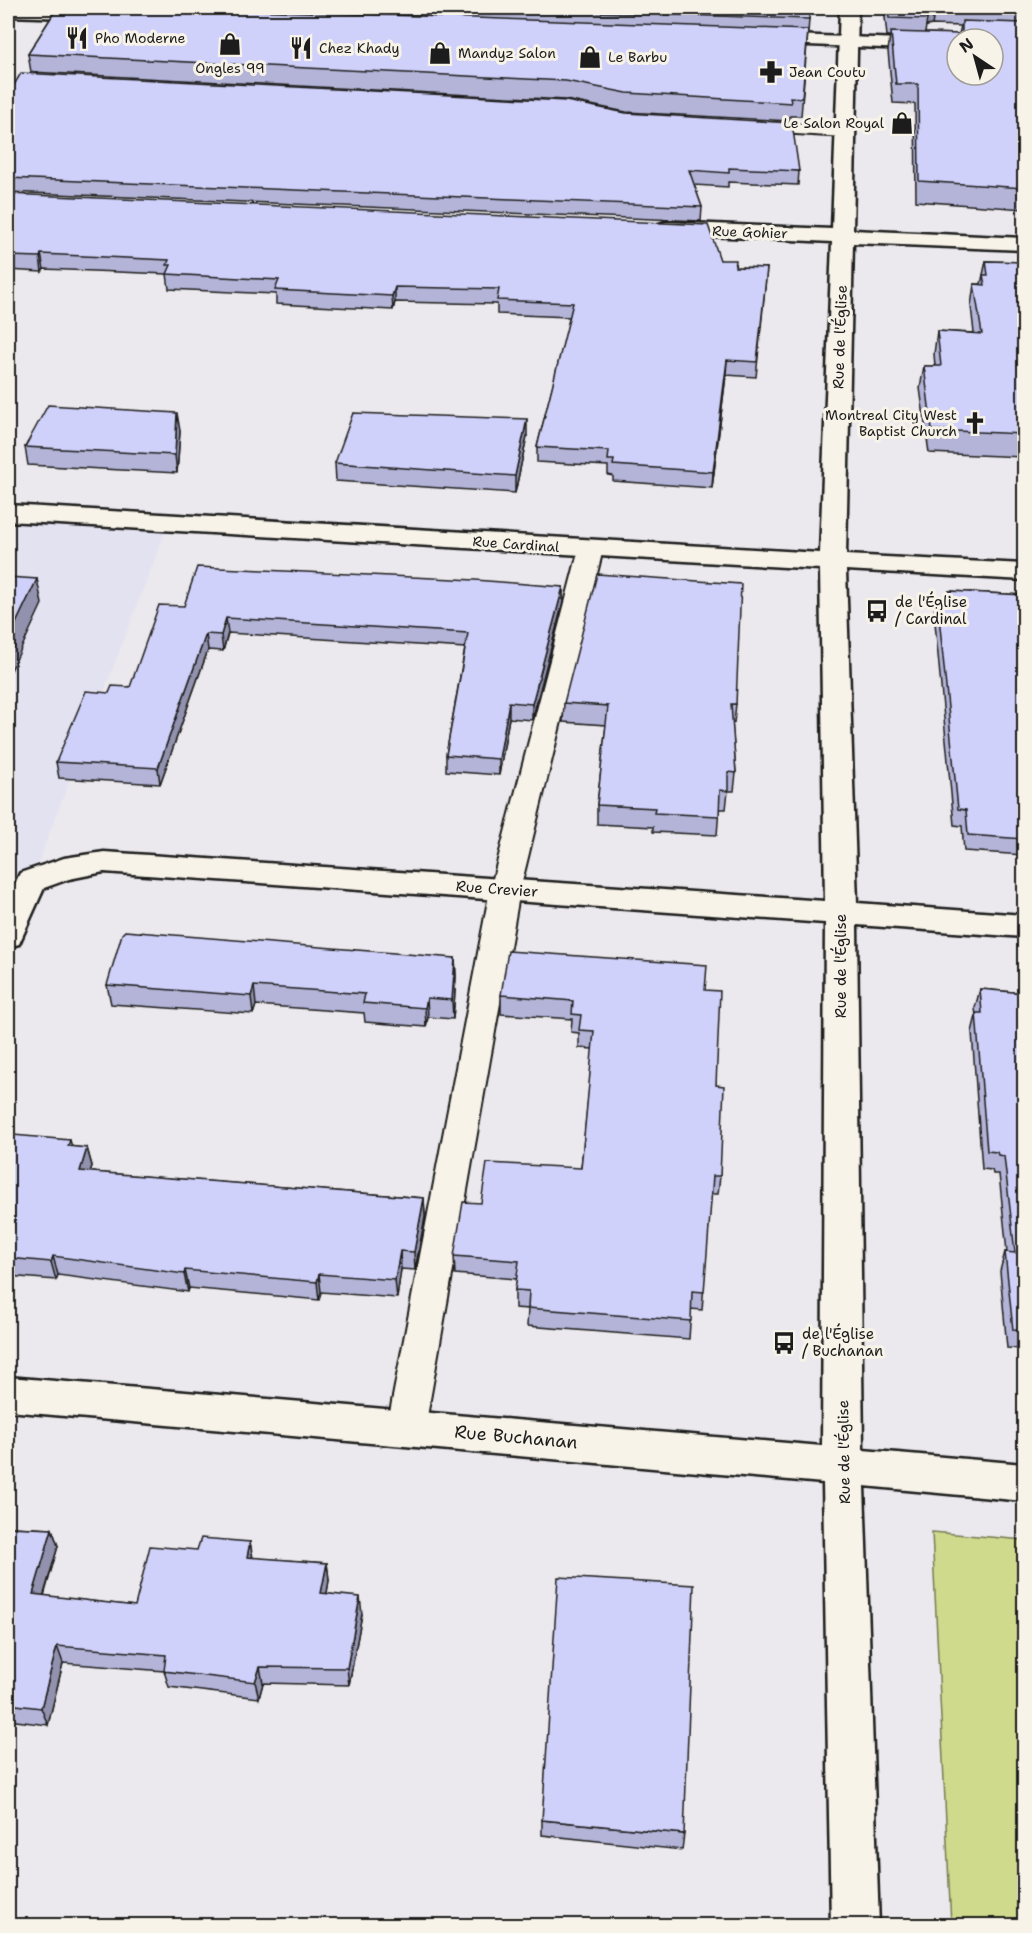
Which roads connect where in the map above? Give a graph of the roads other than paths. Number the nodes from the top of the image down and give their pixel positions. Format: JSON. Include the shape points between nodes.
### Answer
{"nodes":[{"id":1,"x":849,"y":8,"type":"edge"},
{"id":2,"x":8,"y":11,"type":"edge"},
{"id":3,"x":115,"y":15,"type":"edge"},
{"id":4,"x":749,"y":32,"type":"edge"},
{"id":5,"x":847,"y":35,"type":"junction"},
{"id":6,"x":945,"y":39,"type":"edge"},
{"id":7,"x":730,"y":125,"type":"edge"},
{"id":8,"x":845,"y":132,"type":"junction"},
{"id":9,"x":651,"y":227,"type":"edge"},
{"id":10,"x":843,"y":236,"type":"junction"},
{"id":11,"x":1024,"y":244,"type":"edge"},
{"id":12,"x":8,"y":513,"type":"edge"},
{"id":13,"x":591,"y":549,"type":"junction"},
{"id":14,"x":833,"y":561,"type":"junction"},
{"id":15,"x":1024,"y":572,"type":"edge"},
{"id":16,"x":505,"y":890,"type":"junction"},
{"id":17,"x":841,"y":914,"type":"junction"},
{"id":18,"x":1024,"y":926,"type":"edge"},
{"id":19,"x":8,"y":936,"type":"edge"},
{"id":20,"x":8,"y":1394,"type":"edge"},
{"id":21,"x":406,"y":1428,"type":"junction"},
{"id":22,"x":843,"y":1466,"type":"junction"},
{"id":23,"x":1024,"y":1482,"type":"edge"},
{"id":24,"x":855,"y":1926,"type":"edge"}],
"edges":[{"from":1,"to":5,"type":"street","name":"Rue de l'Église"},
{"from":2,"to":3,"type":"street"},
{"from":4,"to":5,"type":"street"},
{"from":5,"to":6,"type":"street"},
{"from":5,"to":8,"type":"street","name":"Rue de l'Église"},
{"from":7,"to":8,"type":"lane"},
{"from":8,"to":10,"type":"street","name":"Rue de l'Église"},
{"from":9,"to":10,"type":"street","name":"Rue Gohier"},
{"from":10,"to":11,"type":"street","name":"Rue Gohier"},
{"from":10,"to":14,"type":"street","name":"Rue de l'Église"},
{"from":12,"to":13,"type":"street","name":"Rue Cardinal"},
{"from":13,"to":14,"type":"street","name":"Rue Cardinal"},
{"from":13,"to":16,"type":"lane"},
{"from":14,"to":15,"type":"street","name":"Rue Cardinal"},
{"from":14,"to":17,"type":"street","name":"Rue de l'Église"},
{"from":16,"to":17,"type":"street","name":"Rue Crevier"},
{"from":16,"to":19,"type":"street","name":"Rue Crevier","via":[[104,862],[64,869],[32,881]]},
{"from":16,"to":21,"type":"lane"},
{"from":17,"to":18,"type":"street","name":"Rue Crevier"},
{"from":17,"to":22,"type":"street","name":"Rue de l'Église"},
{"from":20,"to":21,"type":"street","name":"Rue Buchanan"},
{"from":21,"to":22,"type":"street","name":"Rue Buchanan"},
{"from":22,"to":23,"type":"street","name":"Rue Buchanan"},
{"from":22,"to":24,"type":"street","name":"Rue de l'Église"}]}
